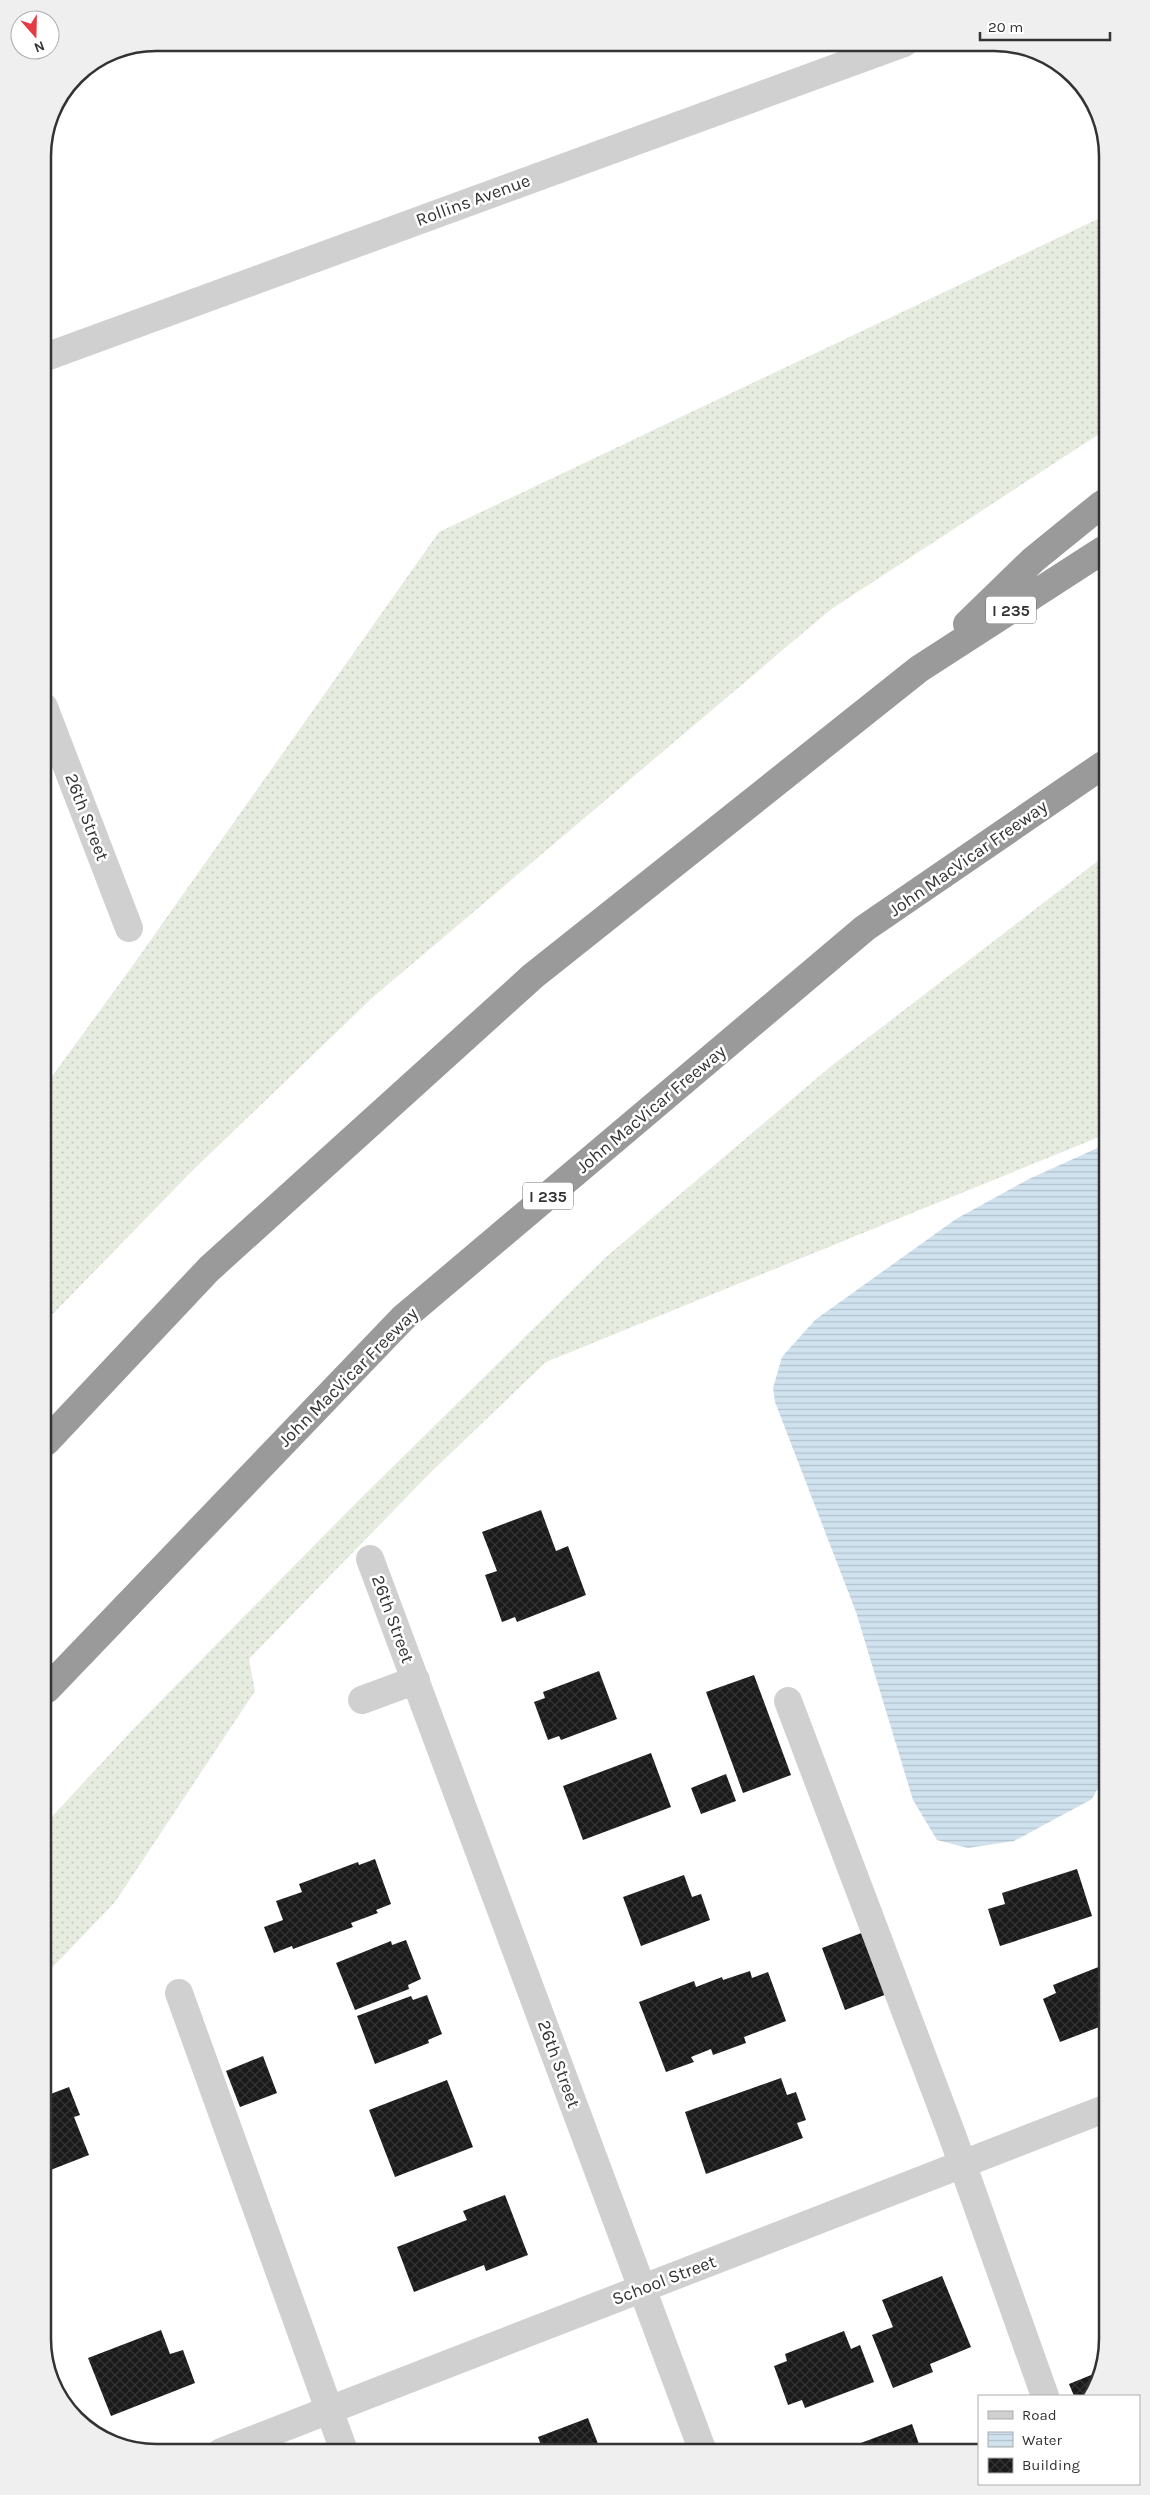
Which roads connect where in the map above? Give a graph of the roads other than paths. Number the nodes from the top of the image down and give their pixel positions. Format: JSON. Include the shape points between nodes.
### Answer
{"nodes":[{"id":1,"x":882,"y":51,"type":"edge"},
{"id":2,"x":51,"y":355,"type":"edge"},
{"id":3,"x":1099,"y":506,"type":"edge"},
{"id":4,"x":1099,"y":553,"type":"edge"},
{"id":5,"x":920,"y":669,"type":"junction"},
{"id":6,"x":51,"y":725,"type":"edge"},
{"id":7,"x":1099,"y":768,"type":"edge"},
{"id":8,"x":130,"y":928,"type":"dead end"},
{"id":9,"x":51,"y":1437,"type":"edge"},
{"id":10,"x":370,"y":1558,"type":"dead end"},
{"id":11,"x":416,"y":1680,"type":"junction"},
{"id":12,"x":51,"y":1685,"type":"edge"},
{"id":13,"x":362,"y":1700,"type":"dead end"},
{"id":14,"x":788,"y":1701,"type":"dead end"},
{"id":15,"x":179,"y":1993,"type":"dead end"},
{"id":16,"x":1099,"y":2111,"type":"edge"},
{"id":17,"x":962,"y":2163,"type":"junction"},
{"id":18,"x":642,"y":2289,"type":"junction"},
{"id":19,"x":1045,"y":2395,"type":"edge"},
{"id":20,"x":329,"y":2410,"type":"junction"},
{"id":21,"x":242,"y":2444,"type":"edge"},
{"id":22,"x":341,"y":2444,"type":"edge"},
{"id":23,"x":700,"y":2444,"type":"edge"}],
"edges":[{"from":1,"to":2,"type":"street","name":"Rollins Avenue"},
{"from":3,"to":5,"type":"highway","via":[[1034,560]]},
{"from":4,"to":5,"type":"highway","number":"I 235"},
{"from":5,"to":9,"type":"highway","number":"I 235","via":[[533,976],[209,1269]]},
{"from":6,"to":8,"type":"street","name":"26th Street"},
{"from":7,"to":12,"type":"highway","name":"John MacVicar Freeway","number":"I 235","via":[[866,928],[403,1318]]},
{"from":10,"to":11,"type":"street","name":"26th Street"},
{"from":11,"to":13,"type":"street","name":"26th Street"},
{"from":11,"to":18,"type":"street","name":"26th Street"},
{"from":14,"to":17,"type":"street"},
{"from":15,"to":20,"type":"street"},
{"from":16,"to":17,"type":"street","name":"School Street"},
{"from":17,"to":18,"type":"street","name":"School Street"},
{"from":17,"to":19,"type":"street"},
{"from":18,"to":20,"type":"street","name":"School Street"},
{"from":18,"to":23,"type":"street","name":"26th Street"},
{"from":20,"to":21,"type":"street","name":"School Street"},
{"from":20,"to":22,"type":"street"}]}
